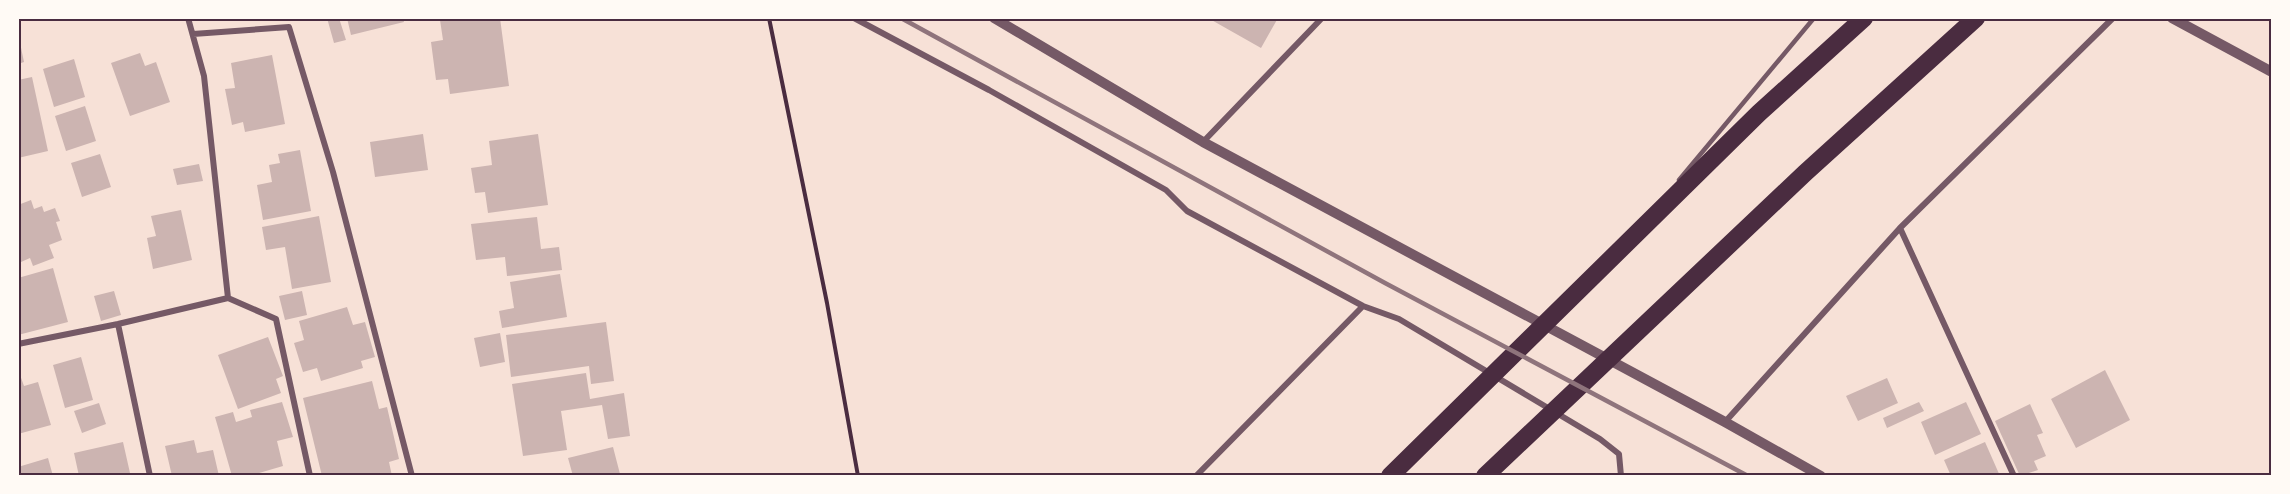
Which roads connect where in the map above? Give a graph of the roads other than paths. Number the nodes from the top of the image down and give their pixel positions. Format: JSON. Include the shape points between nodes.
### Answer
{"nodes":[{"id":1,"x":188,"y":18,"type":"edge"},
{"id":2,"x":854,"y":18,"type":"edge"},
{"id":3,"x":994,"y":18,"type":"edge"},
{"id":4,"x":1322,"y":18,"type":"edge"},
{"id":5,"x":1814,"y":18,"type":"edge"},
{"id":6,"x":1864,"y":18,"type":"edge"},
{"id":7,"x":1976,"y":18,"type":"edge"},
{"id":8,"x":2113,"y":18,"type":"edge"},
{"id":9,"x":2172,"y":18,"type":"edge"},
{"id":10,"x":193,"y":34,"type":"junction"},
{"id":11,"x":2272,"y":72,"type":"edge"},
{"id":12,"x":1203,"y":142,"type":"junction"},
{"id":13,"x":1678,"y":181,"type":"dead end"},
{"id":14,"x":1671,"y":190,"type":"dead end"},
{"id":15,"x":1900,"y":228,"type":"junction"},
{"id":16,"x":1625,"y":244,"type":"junction"},
{"id":17,"x":228,"y":298,"type":"junction"},
{"id":18,"x":1363,"y":306,"type":"junction"},
{"id":19,"x":118,"y":324,"type":"junction"},
{"id":20,"x":18,"y":344,"type":"edge"},
{"id":21,"x":1725,"y":422,"type":"junction"},
{"id":22,"x":150,"y":476,"type":"edge"},
{"id":23,"x":310,"y":476,"type":"edge"},
{"id":24,"x":412,"y":476,"type":"edge"},
{"id":25,"x":1196,"y":476,"type":"edge"},
{"id":26,"x":1390,"y":476,"type":"edge"},
{"id":27,"x":1485,"y":476,"type":"edge"},
{"id":28,"x":1622,"y":476,"type":"edge"},
{"id":29,"x":1821,"y":476,"type":"edge"},
{"id":30,"x":2014,"y":476,"type":"edge"}],
"edges":[{"from":1,"to":10,"type":"street"},
{"from":2,"to":18,"type":"street","via":[[1166,190],[1187,211]]},
{"from":3,"to":12,"type":"street"},
{"from":4,"to":12,"type":"street"},
{"from":5,"to":13,"type":"lane"},
{"from":6,"to":16,"type":"highway","via":[[1759,113]]},
{"from":7,"to":27,"type":"highway","via":[[1805,173]]},
{"from":8,"to":15,"type":"street"},
{"from":9,"to":11,"type":"street"},
{"from":10,"to":17,"type":"street","via":[[204,76]]},
{"from":10,"to":24,"type":"street","via":[[289,27],[333,172]]},
{"from":12,"to":21,"type":"street"},
{"from":14,"to":16,"type":"lane"},
{"from":15,"to":21,"type":"street"},
{"from":15,"to":30,"type":"street"},
{"from":16,"to":26,"type":"highway"},
{"from":17,"to":19,"type":"street"},
{"from":17,"to":23,"type":"street","via":[[276,319]]},
{"from":18,"to":25,"type":"street"},
{"from":18,"to":28,"type":"street","via":[[1399,319],[1600,439],[1619,454]]},
{"from":19,"to":20,"type":"street"},
{"from":19,"to":22,"type":"street"},
{"from":21,"to":29,"type":"street"}]}
